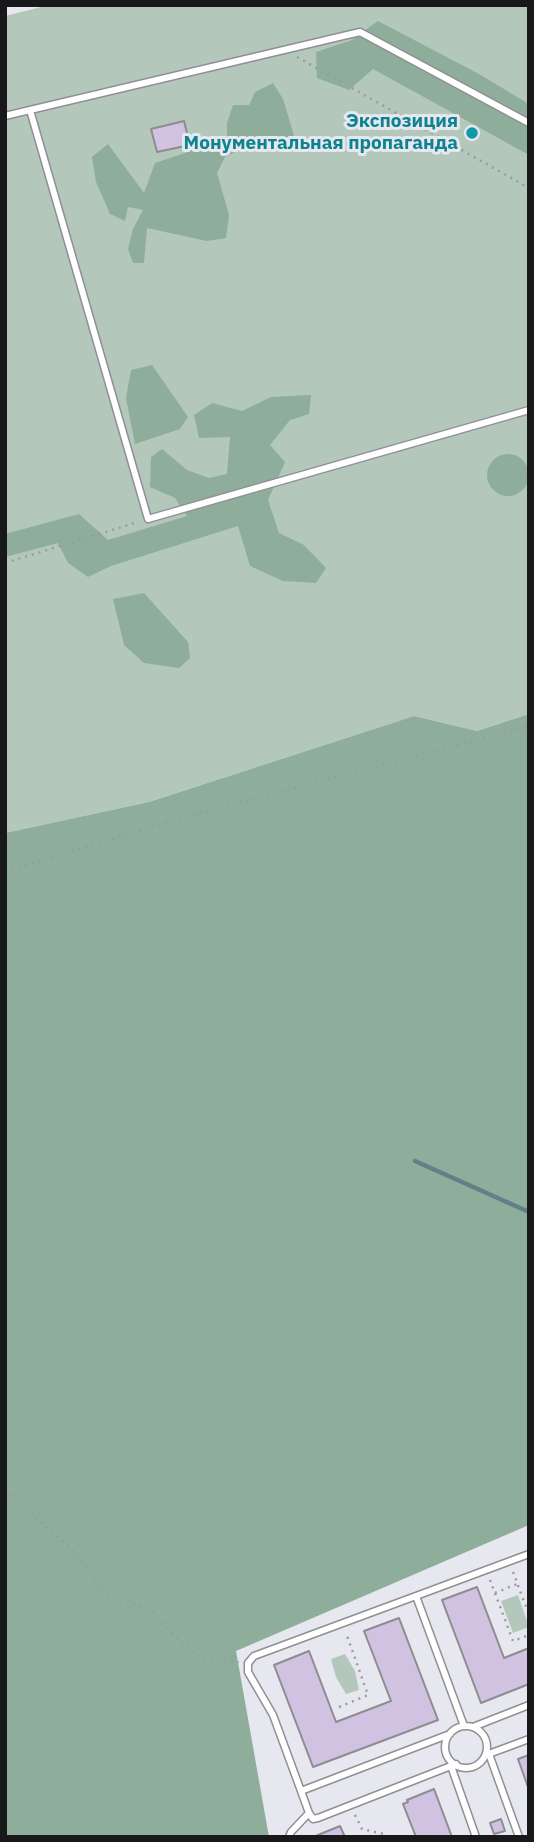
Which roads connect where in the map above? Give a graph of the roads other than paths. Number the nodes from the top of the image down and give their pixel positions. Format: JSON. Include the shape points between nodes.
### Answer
{"nodes":[{"id":1,"x":30,"y":110,"type":"junction"},
{"id":2,"x":5,"y":116,"type":"edge"},
{"id":3,"x":529,"y":123,"type":"edge"},
{"id":4,"x":529,"y":410,"type":"edge"},
{"id":5,"x":529,"y":1554,"type":"edge"},
{"id":6,"x":416,"y":1596,"type":"junction"},
{"id":7,"x":529,"y":1706,"type":"edge"},
{"id":8,"x":464,"y":1726,"type":"junction"},
{"id":9,"x":473,"y":1727,"type":"junction"},
{"id":10,"x":450,"y":1734,"type":"junction"},
{"id":11,"x":529,"y":1739,"type":"edge"},
{"id":12,"x":487,"y":1755,"type":"junction"},
{"id":13,"x":453,"y":1765,"type":"junction"},
{"id":14,"x":301,"y":1791,"type":"junction"},
{"id":15,"x":309,"y":1813,"type":"junction"},
{"id":16,"x":289,"y":1837,"type":"edge"},
{"id":17,"x":476,"y":1837,"type":"edge"},
{"id":18,"x":519,"y":1837,"type":"edge"}],
"edges":[{"from":1,"to":2,"type":"lane"},
{"from":1,"to":3,"type":"lane","via":[[360,32]]},
{"from":1,"to":4,"type":"lane","via":[[148,519]]},
{"from":5,"to":6,"type":"lane"},
{"from":6,"to":8,"type":"lane"},
{"from":6,"to":14,"type":"lane","via":[[254,1656],[248,1663]]},
{"from":7,"to":9,"type":"lane"},
{"from":8,"to":9,"type":"lane"},
{"from":8,"to":10,"type":"lane"},
{"from":9,"to":12,"type":"lane","via":[[487,1743]]},
{"from":10,"to":13,"type":"lane","via":[[446,1750]]},
{"from":10,"to":14,"type":"lane"},
{"from":11,"to":12,"type":"lane"},
{"from":12,"to":13,"type":"lane","via":[[473,1766]]},
{"from":12,"to":18,"type":"lane"},
{"from":13,"to":15,"type":"lane","via":[[318,1818]]},
{"from":13,"to":17,"type":"lane"},
{"from":14,"to":15,"type":"lane"},
{"from":15,"to":16,"type":"lane"}]}
